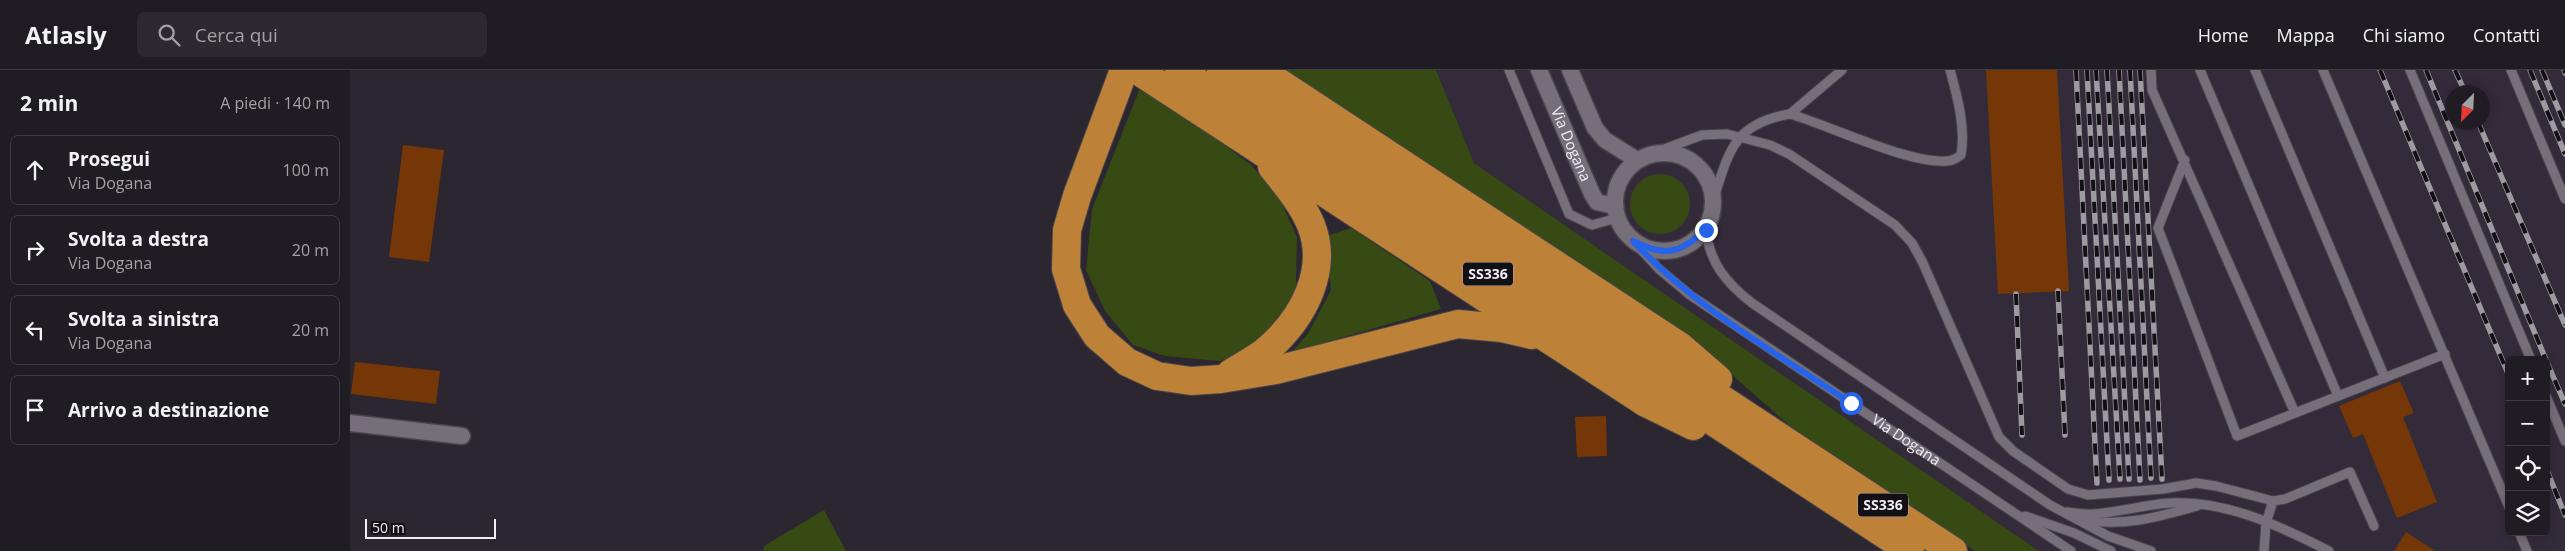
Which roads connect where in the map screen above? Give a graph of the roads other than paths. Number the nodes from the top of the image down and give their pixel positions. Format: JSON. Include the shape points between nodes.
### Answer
{"nodes":[{"id":1,"x":1124,"y":70,"type":"edge"},
{"id":2,"x":1137,"y":70,"type":"edge"},
{"id":3,"x":1179,"y":70,"type":"edge"},
{"id":4,"x":1220,"y":70,"type":"edge"},
{"id":5,"x":1260,"y":70,"type":"edge"},
{"id":6,"x":1510,"y":70,"type":"edge"},
{"id":7,"x":1539,"y":70,"type":"edge"},
{"id":8,"x":1570,"y":70,"type":"edge"},
{"id":9,"x":1842,"y":70,"type":"edge"},
{"id":10,"x":1950,"y":70,"type":"edge"},
{"id":11,"x":2151,"y":70,"type":"edge"},
{"id":12,"x":2200,"y":70,"type":"edge"},
{"id":13,"x":2254,"y":70,"type":"edge"},
{"id":14,"x":2323,"y":70,"type":"edge"},
{"id":15,"x":2410,"y":70,"type":"edge"},
{"id":16,"x":2511,"y":70,"type":"edge"},
{"id":17,"x":1790,"y":114,"type":"junction"},
{"id":18,"x":1741,"y":136,"type":"junction"},
{"id":19,"x":1258,"y":150,"type":"junction"},
{"id":20,"x":1644,"y":157,"type":"junction"},
{"id":21,"x":2184,"y":160,"type":"junction"},
{"id":22,"x":1714,"y":198,"type":"junction"},
{"id":23,"x":2565,"y":199,"type":"edge"},
{"id":24,"x":1616,"y":212,"type":"junction"},
{"id":25,"x":1706,"y":230,"type":"junction"},
{"id":26,"x":1633,"y":241,"type":"junction"},
{"id":27,"x":1549,"y":339,"type":"junction"},
{"id":28,"x":2445,"y":354,"type":"junction"},
{"id":29,"x":2529,"y":356,"type":"edge"},
{"id":30,"x":2385,"y":378,"type":"junction"},
{"id":31,"x":1221,"y":379,"type":"junction"},
{"id":32,"x":2338,"y":396,"type":"junction"},
{"id":33,"x":2548,"y":401,"type":"edge"},
{"id":34,"x":2294,"y":413,"type":"junction"},
{"id":35,"x":350,"y":423,"type":"edge"},
{"id":36,"x":462,"y":436,"type":"dead end"},
{"id":37,"x":2565,"y":441,"type":"edge"},
{"id":38,"x":1805,"y":468,"type":"junction"},
{"id":39,"x":2505,"y":497,"type":"edge"},
{"id":40,"x":2273,"y":500,"type":"junction"},
{"id":41,"x":2205,"y":504,"type":"junction"},
{"id":42,"x":2058,"y":510,"type":"junction"},
{"id":43,"x":2013,"y":512,"type":"junction"},
{"id":44,"x":2266,"y":523,"type":"junction"},
{"id":45,"x":2374,"y":526,"type":"dead end"},
{"id":46,"x":2521,"y":536,"type":"edge"},
{"id":47,"x":1910,"y":551,"type":"edge"},
{"id":48,"x":1953,"y":551,"type":"edge"},
{"id":49,"x":2071,"y":551,"type":"edge"},
{"id":50,"x":2111,"y":551,"type":"edge"},
{"id":51,"x":2151,"y":551,"type":"edge"},
{"id":52,"x":2264,"y":551,"type":"edge"},
{"id":53,"x":2329,"y":551,"type":"edge"},
{"id":54,"x":2527,"y":551,"type":"edge"}],
"edges":[{"from":1,"to":31,"type":"highway","via":[[1067,230],[1066,270],[1077,305],[1097,336],[1127,362],[1157,376],[1191,381]]},
{"from":2,"to":19,"type":"highway"},
{"from":3,"to":38,"type":"highway","number":"SS336"},
{"from":4,"to":38,"type":"highway","number":"SS336"},
{"from":5,"to":38,"type":"highway","via":[[1681,347]]},
{"from":6,"to":24,"type":"lane","via":[[1569,214],[1592,225]]},
{"from":7,"to":24,"type":"street","name":"Via Dogana","via":[[1592,194],[1597,202]]},
{"from":8,"to":20,"type":"street","name":"Via Dogana","via":[[1595,128],[1605,140]]},
{"from":9,"to":17,"type":"lane"},
{"from":10,"to":17,"type":"lane","via":[[1962,138],[1961,155],[1948,161],[1909,155]]},
{"from":11,"to":21,"type":"lane","via":[[2152,90]]},
{"from":12,"to":32,"type":"lane"},
{"from":13,"to":30,"type":"lane"},
{"from":14,"to":28,"type":"lane"},
{"from":15,"to":29,"type":"lane"},
{"from":16,"to":23,"type":"lane"},
{"from":17,"to":18,"type":"lane","via":[[1770,117]]},
{"from":18,"to":20,"type":"lane","via":[[1702,135]]},
{"from":18,"to":22,"type":"lane","via":[[1726,163]]},
{"from":18,"to":40,"type":"lane","via":[[1779,148],[1895,226],[1916,249],[1991,422],[2006,445],[2076,492],[2088,495],[2196,483]]},
{"from":19,"to":27,"type":"highway"},
{"from":19,"to":31,"type":"highway","via":[[1296,199],[1311,225],[1317,259],[1311,290],[1298,317],[1269,349]]},
{"from":20,"to":22,"type":"street","name":"Via Dogana","via":[[1662,152],[1688,158],[1708,178]]},
{"from":20,"to":24,"type":"street","via":[[1621,177],[1615,193]]},
{"from":21,"to":34,"type":"lane"},
{"from":21,"to":34,"type":"lane","via":[[2158,228],[2237,436]]},
{"from":22,"to":25,"type":"street","via":[[1712,217]]},
{"from":24,"to":26,"type":"street","name":"Via Dogana","via":[[1620,226]]},
{"from":25,"to":26,"type":"street","via":[[1687,246],[1671,251],[1649,249]]},
{"from":25,"to":42,"type":"lane","name":"Via Dogana","via":[[1707,243],[1720,273],[1737,292]]},
{"from":26,"to":43,"type":"lane","name":"Via Dogana","via":[[1690,295]]},
{"from":27,"to":31,"type":"highway","via":[[1502,328],[1458,324],[1276,370]]},
{"from":27,"to":38,"type":"highway","via":[[1646,403]]},
{"from":28,"to":30,"type":"lane"},
{"from":28,"to":39,"type":"lane"},
{"from":30,"to":32,"type":"lane"},
{"from":32,"to":34,"type":"lane"},
{"from":33,"to":37,"type":"lane"},
{"from":35,"to":36,"type":"street"},
{"from":38,"to":47,"type":"highway","number":"SS336"},
{"from":38,"to":48,"type":"highway","number":"SS336"},
{"from":40,"to":44,"type":"lane"},
{"from":40,"to":45,"type":"lane","via":[[2285,499],[2350,472]]},
{"from":41,"to":42,"type":"lane","name":"Via Dogana","via":[[2168,503],[2084,514]]},
{"from":41,"to":42,"type":"lane","name":"Via Dogana","via":[[2112,524],[2083,520]]},
{"from":41,"to":44,"type":"lane","name":"Via Dogana"},
{"from":42,"to":51,"type":"lane","name":"Via Dogana","via":[[2108,536]]},
{"from":43,"to":49,"type":"lane","name":"Via Dogana"},
{"from":43,"to":50,"type":"lane","name":"Via Dogana","via":[[2074,533]]},
{"from":44,"to":52,"type":"lane"},
{"from":44,"to":53,"type":"lane","name":"Via Dogana"},
{"from":46,"to":54,"type":"lane"}]}
